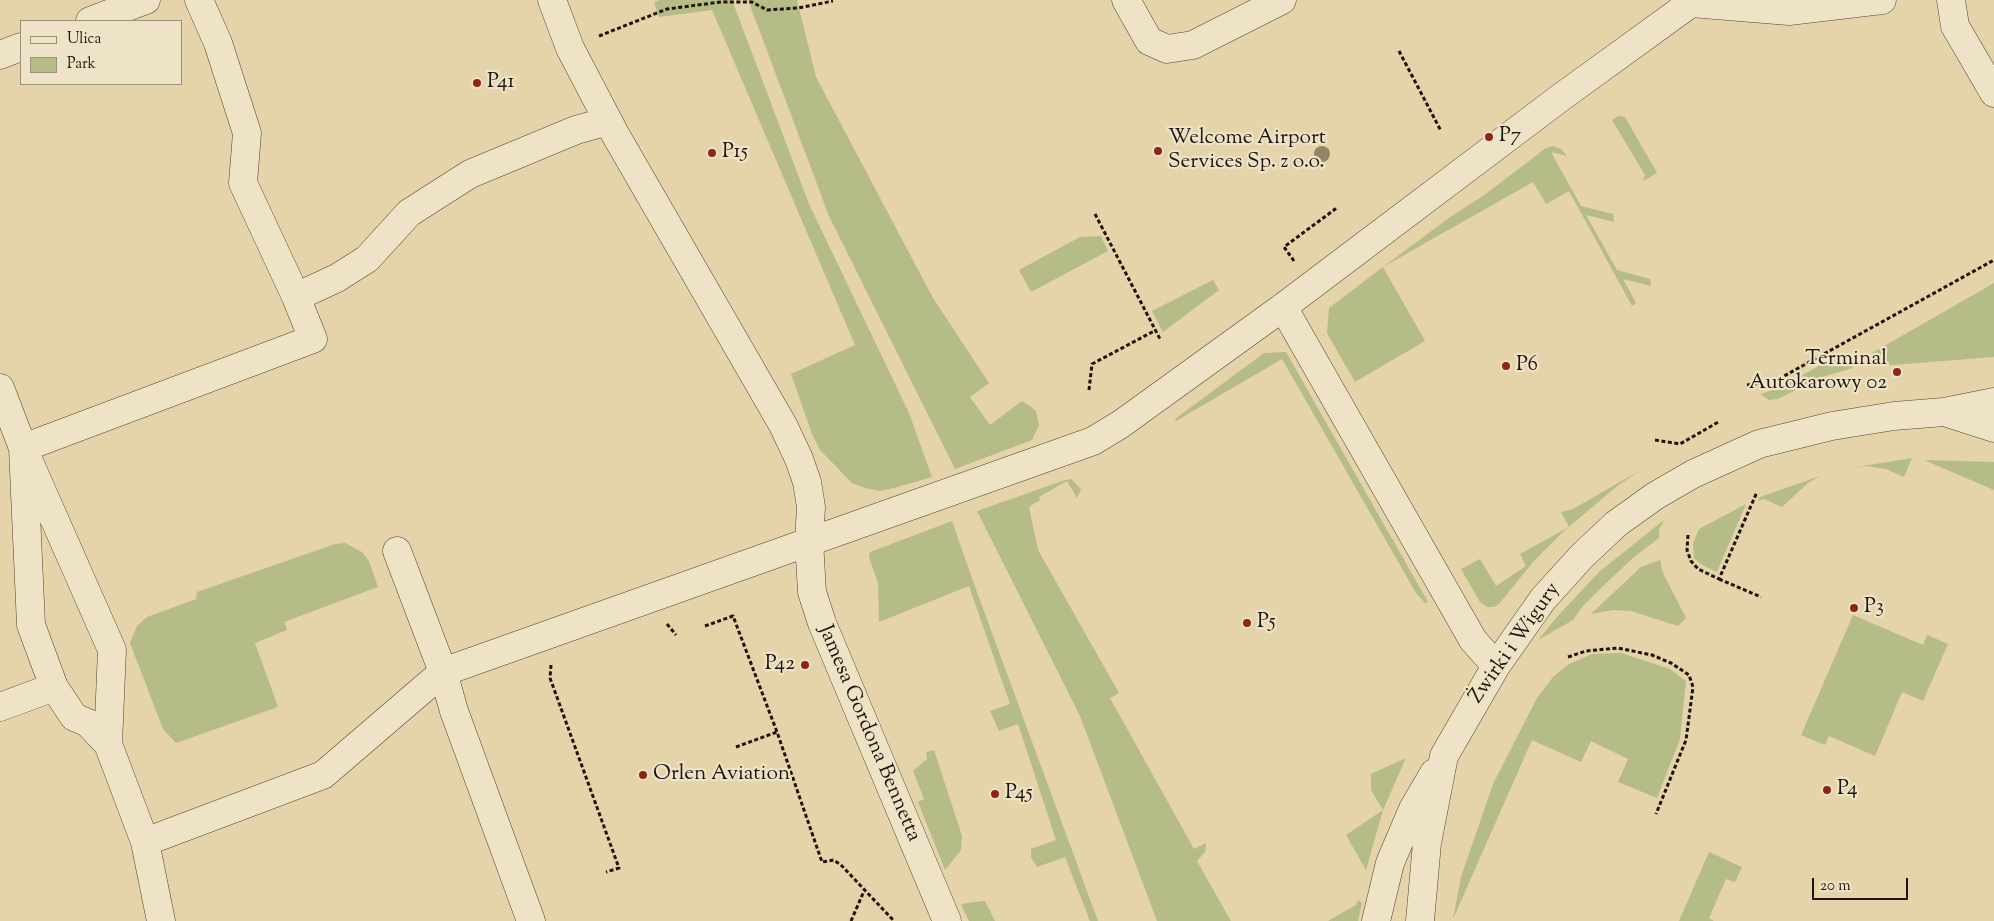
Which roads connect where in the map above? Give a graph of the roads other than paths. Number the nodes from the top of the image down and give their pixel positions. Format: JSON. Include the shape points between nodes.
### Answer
{"nodes":[{"id":1,"x":146,"y":0,"type":"edge"},
{"id":2,"x":199,"y":0,"type":"edge"},
{"id":3,"x":552,"y":0,"type":"edge"},
{"id":4,"x":1126,"y":0,"type":"edge"},
{"id":5,"x":1282,"y":0,"type":"edge"},
{"id":6,"x":1882,"y":0,"type":"edge"},
{"id":7,"x":1952,"y":0,"type":"edge"},
{"id":8,"x":93,"y":20,"type":"edge"},
{"id":9,"x":20,"y":47,"type":"edge"},
{"id":10,"x":0,"y":56,"type":"edge"},
{"id":11,"x":1994,"y":93,"type":"edge"},
{"id":12,"x":608,"y":121,"type":"junction"},
{"id":13,"x":296,"y":296,"type":"junction"},
{"id":14,"x":1283,"y":307,"type":"junction"},
{"id":15,"x":0,"y":388,"type":"edge"},
{"id":16,"x":1992,"y":400,"type":"edge"},
{"id":17,"x":1944,"y":412,"type":"junction"},
{"id":18,"x":1994,"y":428,"type":"edge"},
{"id":19,"x":23,"y":448,"type":"junction"},
{"id":20,"x":809,"y":541,"type":"junction"},
{"id":21,"x":397,"y":551,"type":"dead end"},
{"id":22,"x":1496,"y":666,"type":"junction"},
{"id":23,"x":443,"y":672,"type":"junction"},
{"id":24,"x":54,"y":687,"type":"junction"},
{"id":25,"x":0,"y":707,"type":"edge"},
{"id":26,"x":108,"y":744,"type":"junction"},
{"id":27,"x":1444,"y":756,"type":"junction"},
{"id":28,"x":145,"y":842,"type":"junction"},
{"id":29,"x":161,"y":921,"type":"edge"},
{"id":30,"x":531,"y":921,"type":"edge"},
{"id":31,"x":947,"y":921,"type":"edge"},
{"id":32,"x":1376,"y":921,"type":"edge"},
{"id":33,"x":1420,"y":921,"type":"edge"}],
"edges":[{"from":1,"to":8,"type":"street"},
{"from":2,"to":13,"type":"street","via":[[218,43],[247,133],[243,183]]},
{"from":3,"to":12,"type":"street","name":"Jamesa Gordona Bennetta","via":[[570,48]]},
{"from":4,"to":5,"type":"street","via":[[1149,41],[1167,49],[1193,45]]},
{"from":6,"to":14,"type":"street","via":[[1789,11],[1691,3]]},
{"from":7,"to":11,"type":"street","via":[[1955,26]]},
{"from":9,"to":10,"type":"street"},
{"from":12,"to":13,"type":"street","via":[[567,133],[470,174],[409,213],[367,259],[337,278]]},
{"from":12,"to":20,"type":"street","name":"Jamesa Gordona Bennetta","via":[[800,458],[811,507]]},
{"from":13,"to":19,"type":"street","via":[[312,339]]},
{"from":14,"to":20,"type":"street","via":[[1093,441]]},
{"from":14,"to":22,"type":"street","via":[[1473,640]]},
{"from":15,"to":19,"type":"street"},
{"from":16,"to":17,"type":"street","name":"Żwirki i Wigury"},
{"from":17,"to":18,"type":"street","name":"Żwirki i Wigury"},
{"from":17,"to":22,"type":"street","name":"Żwirki i Wigury","via":[[1832,426],[1759,444],[1692,474],[1616,524],[1582,556],[1543,599]]},
{"from":19,"to":24,"type":"street","via":[[31,625]]},
{"from":19,"to":26,"type":"street","via":[[112,650]]},
{"from":20,"to":23,"type":"street"},
{"from":20,"to":31,"type":"street","name":"Jamesa Gordona Bennetta","via":[[812,592],[822,623]]},
{"from":21,"to":23,"type":"street"},
{"from":22,"to":27,"type":"street","name":"Żwirki i Wigury"},
{"from":23,"to":28,"type":"street","via":[[323,775]]},
{"from":23,"to":30,"type":"street","via":[[457,720]]},
{"from":24,"to":25,"type":"street"},
{"from":24,"to":26,"type":"street","via":[[74,717],[88,723]]},
{"from":26,"to":28,"type":"street"},
{"from":27,"to":32,"type":"street","via":[[1413,809],[1390,863]]},
{"from":27,"to":33,"type":"street","name":"Żwirki i Wigury","via":[[1427,844]]},
{"from":28,"to":29,"type":"street"}]}
